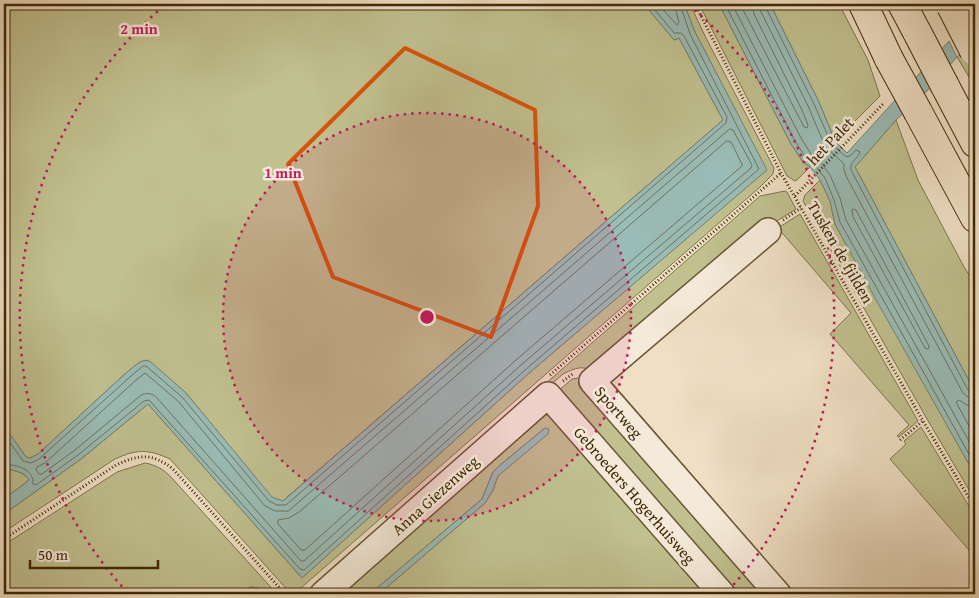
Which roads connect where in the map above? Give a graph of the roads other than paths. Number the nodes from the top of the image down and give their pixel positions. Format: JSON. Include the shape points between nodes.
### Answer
{"nodes":[{"id":1,"x":863,"y":4,"type":"edge"},
{"id":2,"x":902,"y":4,"type":"edge"},
{"id":3,"x":951,"y":6,"type":"dead end"},
{"id":4,"x":974,"y":51,"type":"edge"},
{"id":5,"x":975,"y":143,"type":"edge"},
{"id":6,"x":975,"y":218,"type":"edge"},
{"id":7,"x":768,"y":231,"type":"dead end"},
{"id":8,"x":548,"y":395,"type":"joint"},
{"id":9,"x":322,"y":594,"type":"edge"},
{"id":10,"x":722,"y":594,"type":"edge"},
{"id":11,"x":778,"y":594,"type":"edge"}],
"edges":[{"from":1,"to":6,"type":"main road","bridge":true},
{"from":2,"to":5,"type":"main road","bridge":true},
{"from":3,"to":4,"type":"main road","bridge":true},
{"from":7,"to":11,"type":"street","name":"Sportweg","via":[[592,381]]},
{"from":8,"to":9,"type":"street","name":"Anna Giezenweg"},
{"from":8,"to":10,"type":"street","name":"Gebroeders Hogerhuisweg"}]}
